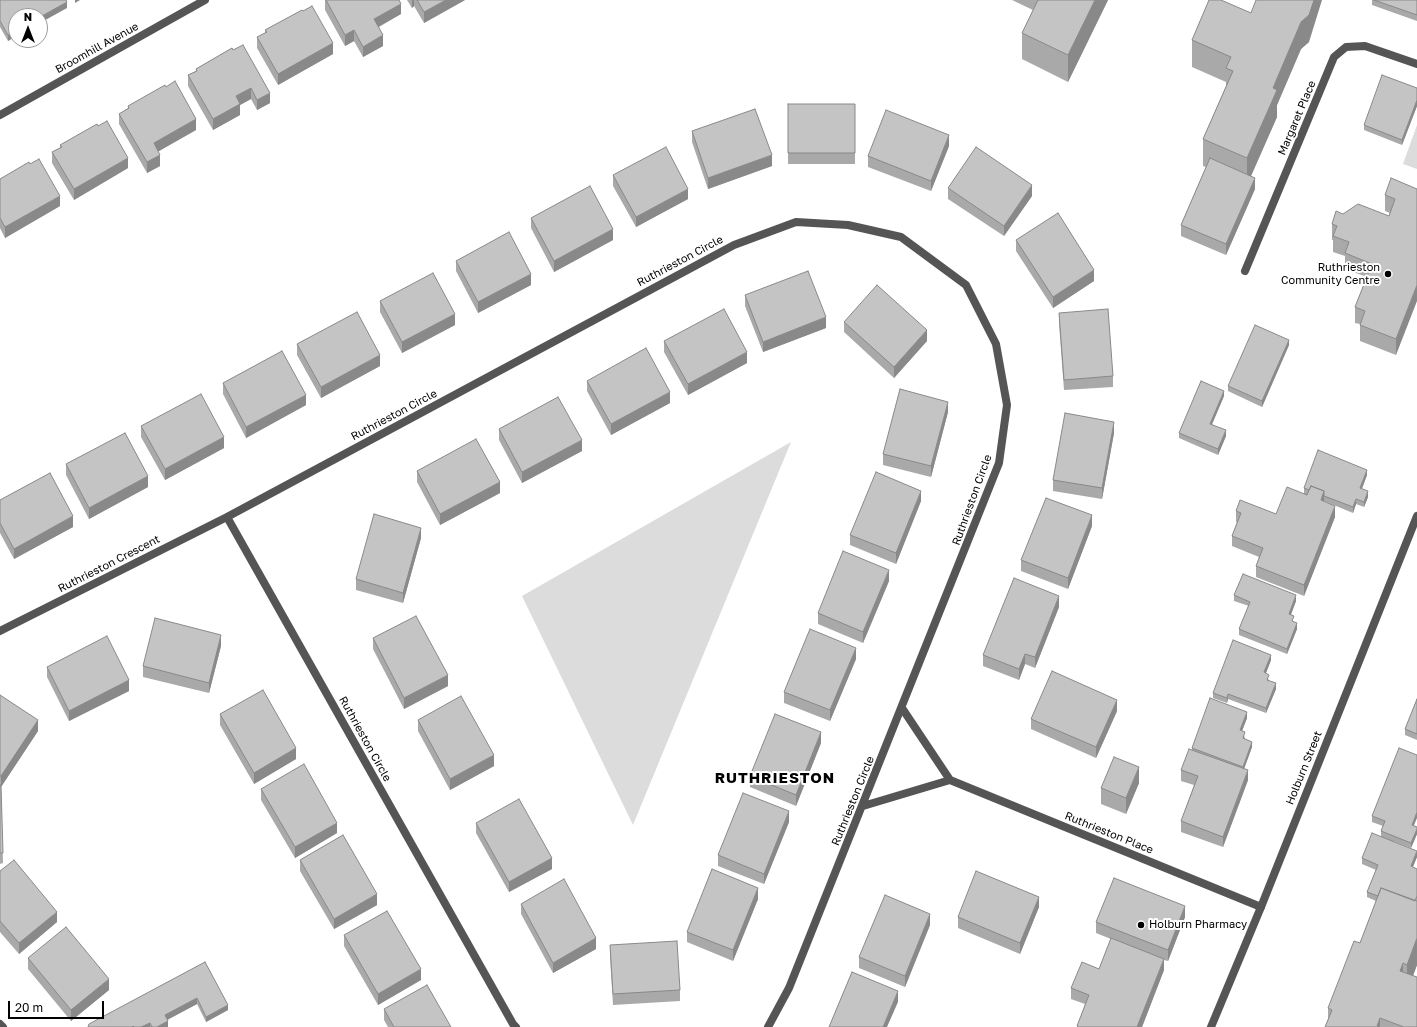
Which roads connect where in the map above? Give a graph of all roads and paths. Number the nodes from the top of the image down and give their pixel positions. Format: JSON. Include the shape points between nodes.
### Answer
{"nodes":[{"id":1,"x":205,"y":0,"type":"edge"},
{"id":2,"x":1417,"y":64,"type":"edge"},
{"id":3,"x":0,"y":115,"type":"edge"},
{"id":4,"x":1246,"y":271,"type":"dead end"},
{"id":5,"x":1417,"y":516,"type":"edge"},
{"id":6,"x":228,"y":517,"type":"junction"},
{"id":7,"x":0,"y":631,"type":"edge"},
{"id":8,"x":902,"y":708,"type":"junction"},
{"id":9,"x":950,"y":780,"type":"junction"},
{"id":10,"x":863,"y":806,"type":"junction"},
{"id":11,"x":1261,"y":907,"type":"junction"},
{"id":12,"x":0,"y":1024,"type":"edge"},
{"id":13,"x":2,"y":1027,"type":"edge"},
{"id":14,"x":516,"y":1027,"type":"edge"},
{"id":15,"x":768,"y":1027,"type":"edge"},
{"id":16,"x":1211,"y":1027,"type":"edge"}],
"edges":[{"from":1,"to":3,"type":"street","name":"Broomhill Avenue"},
{"from":2,"to":4,"type":"street","name":"Margaret Place","via":[[1365,46],[1346,47],[1334,57]]},
{"from":5,"to":11,"type":"street","name":"Holburn Street"},
{"from":6,"to":7,"type":"street","name":"Ruthrieston Crescent"},
{"from":6,"to":8,"type":"street","name":"Ruthrieston Circle","via":[[734,244],[796,222],[848,225],[901,237],[966,285],[996,344],[1008,405],[999,463]]},
{"from":6,"to":14,"type":"street","name":"Ruthrieston Circle"},
{"from":8,"to":9,"type":"street"},
{"from":8,"to":10,"type":"street","name":"Ruthrieston Circle"},
{"from":9,"to":10,"type":"street"},
{"from":9,"to":11,"type":"street","name":"Ruthrieston Place"},
{"from":10,"to":15,"type":"street","name":"Ruthrieston Circle","via":[[789,988]]},
{"from":11,"to":16,"type":"street","name":"Holburn Street"},
{"from":12,"to":13,"type":"street"}]}
